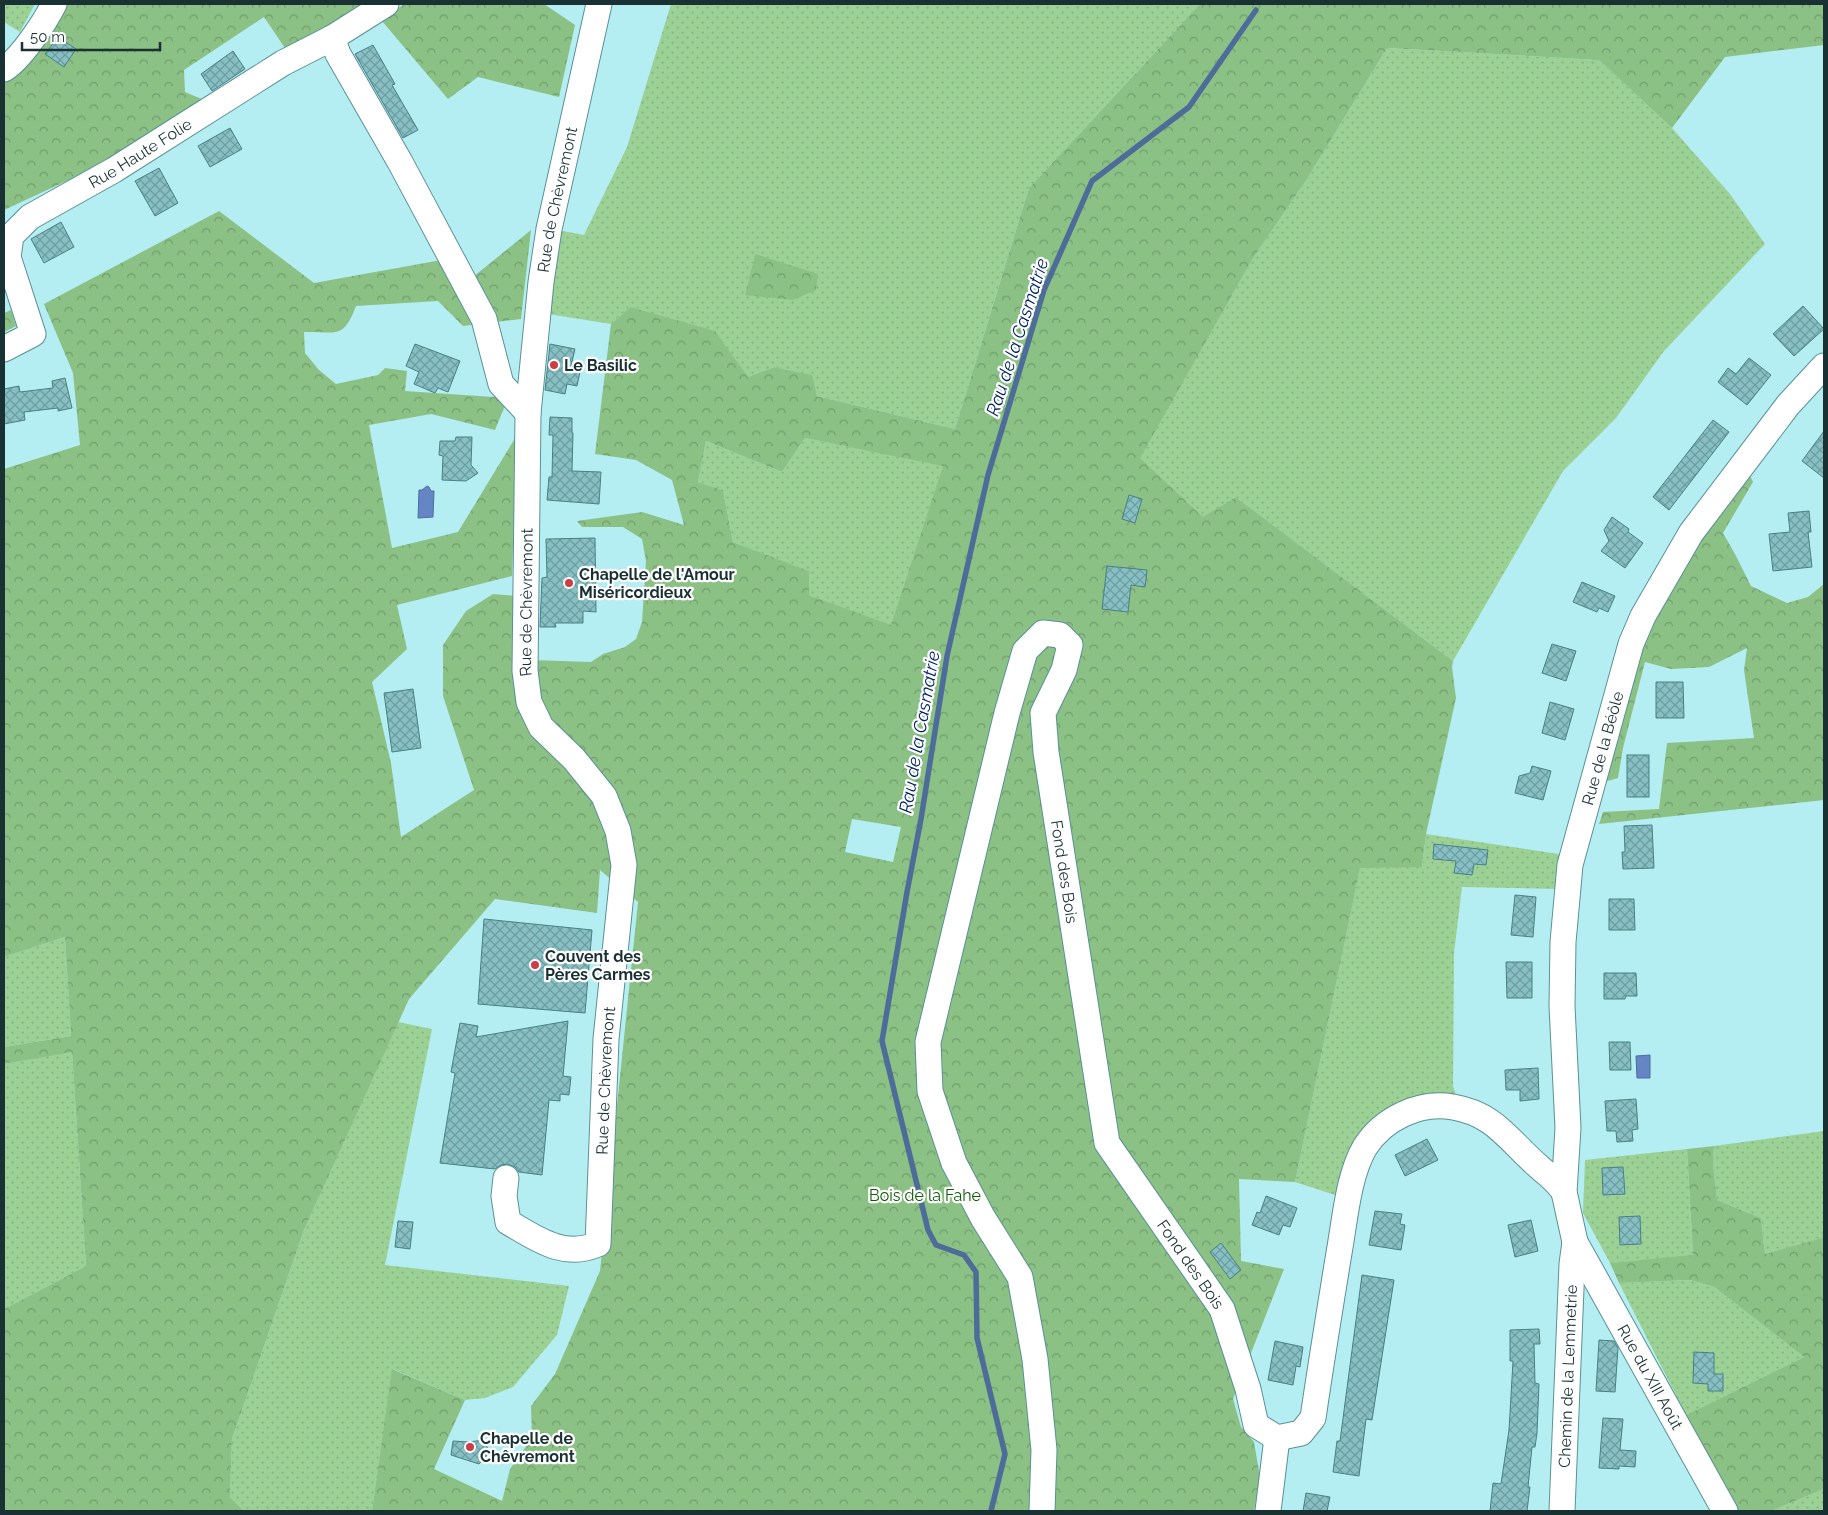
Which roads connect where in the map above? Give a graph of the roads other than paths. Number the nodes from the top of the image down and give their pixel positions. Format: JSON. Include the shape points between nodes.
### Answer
{"nodes":[{"id":1,"x":54,"y":4,"type":"edge"},
{"id":2,"x":386,"y":4,"type":"edge"},
{"id":3,"x":599,"y":4,"type":"edge"},
{"id":4,"x":332,"y":38,"type":"junction"},
{"id":5,"x":4,"y":69,"type":"edge"},
{"id":6,"x":4,"y":349,"type":"edge"},
{"id":7,"x":1824,"y":366,"type":"edge"},
{"id":8,"x":528,"y":413,"type":"junction"},
{"id":9,"x":506,"y":1178,"type":"dead end"},
{"id":10,"x":1564,"y":1192,"type":"junction"},
{"id":11,"x":1575,"y":1242,"type":"junction"},
{"id":12,"x":1277,"y":1438,"type":"junction"},
{"id":13,"x":1042,"y":1511,"type":"edge"},
{"id":14,"x":1268,"y":1511,"type":"edge"},
{"id":15,"x":1562,"y":1511,"type":"edge"},
{"id":16,"x":1725,"y":1511,"type":"edge"}],
"edges":[{"from":1,"to":5,"type":"street","via":[[12,64]]},
{"from":2,"to":4,"type":"street","name":"Rue Haute Folie"},
{"from":3,"to":8,"type":"street","name":"Rue de Chèvremont","via":[[549,229]]},
{"from":4,"to":6,"type":"street","name":"Rue Haute Folie","via":[[283,63],[114,170],[30,217],[12,236],[8,256],[33,334]]},
{"from":4,"to":8,"type":"street","via":[[484,319],[501,384]]},
{"from":7,"to":10,"type":"street","name":"Rue de la Béôle","via":[[1788,405],[1690,533],[1631,644],[1570,865],[1563,942],[1562,1006],[1568,1128]]},
{"from":8,"to":9,"type":"street","name":"Rue de Chèvremont","via":[[525,670],[529,702],[541,727],[574,759],[604,796],[618,831],[624,865],[606,1040],[598,1244],[585,1250],[550,1246],[508,1222],[504,1196]]},
{"from":10,"to":11,"type":"street"},
{"from":10,"to":12,"type":"street","via":[[1556,1180],[1502,1129],[1460,1108],[1443,1105],[1411,1111],[1374,1135],[1358,1162],[1348,1199],[1312,1418],[1301,1433]]},
{"from":11,"to":15,"type":"street","name":"Chemin de la Lemmetrie"},
{"from":11,"to":16,"type":"street","name":"Rue du XIII Août"},
{"from":12,"to":13,"type":"street","name":"Fond des Bois","via":[[1256,1425],[1222,1309],[1107,1143],[1046,752],[1044,713],[1064,670],[1070,646],[1060,634],[1043,633],[1025,651],[1015,686],[928,1042],[930,1091],[954,1163],[1020,1277],[1035,1359],[1044,1450]]},
{"from":12,"to":14,"type":"street"}]}
